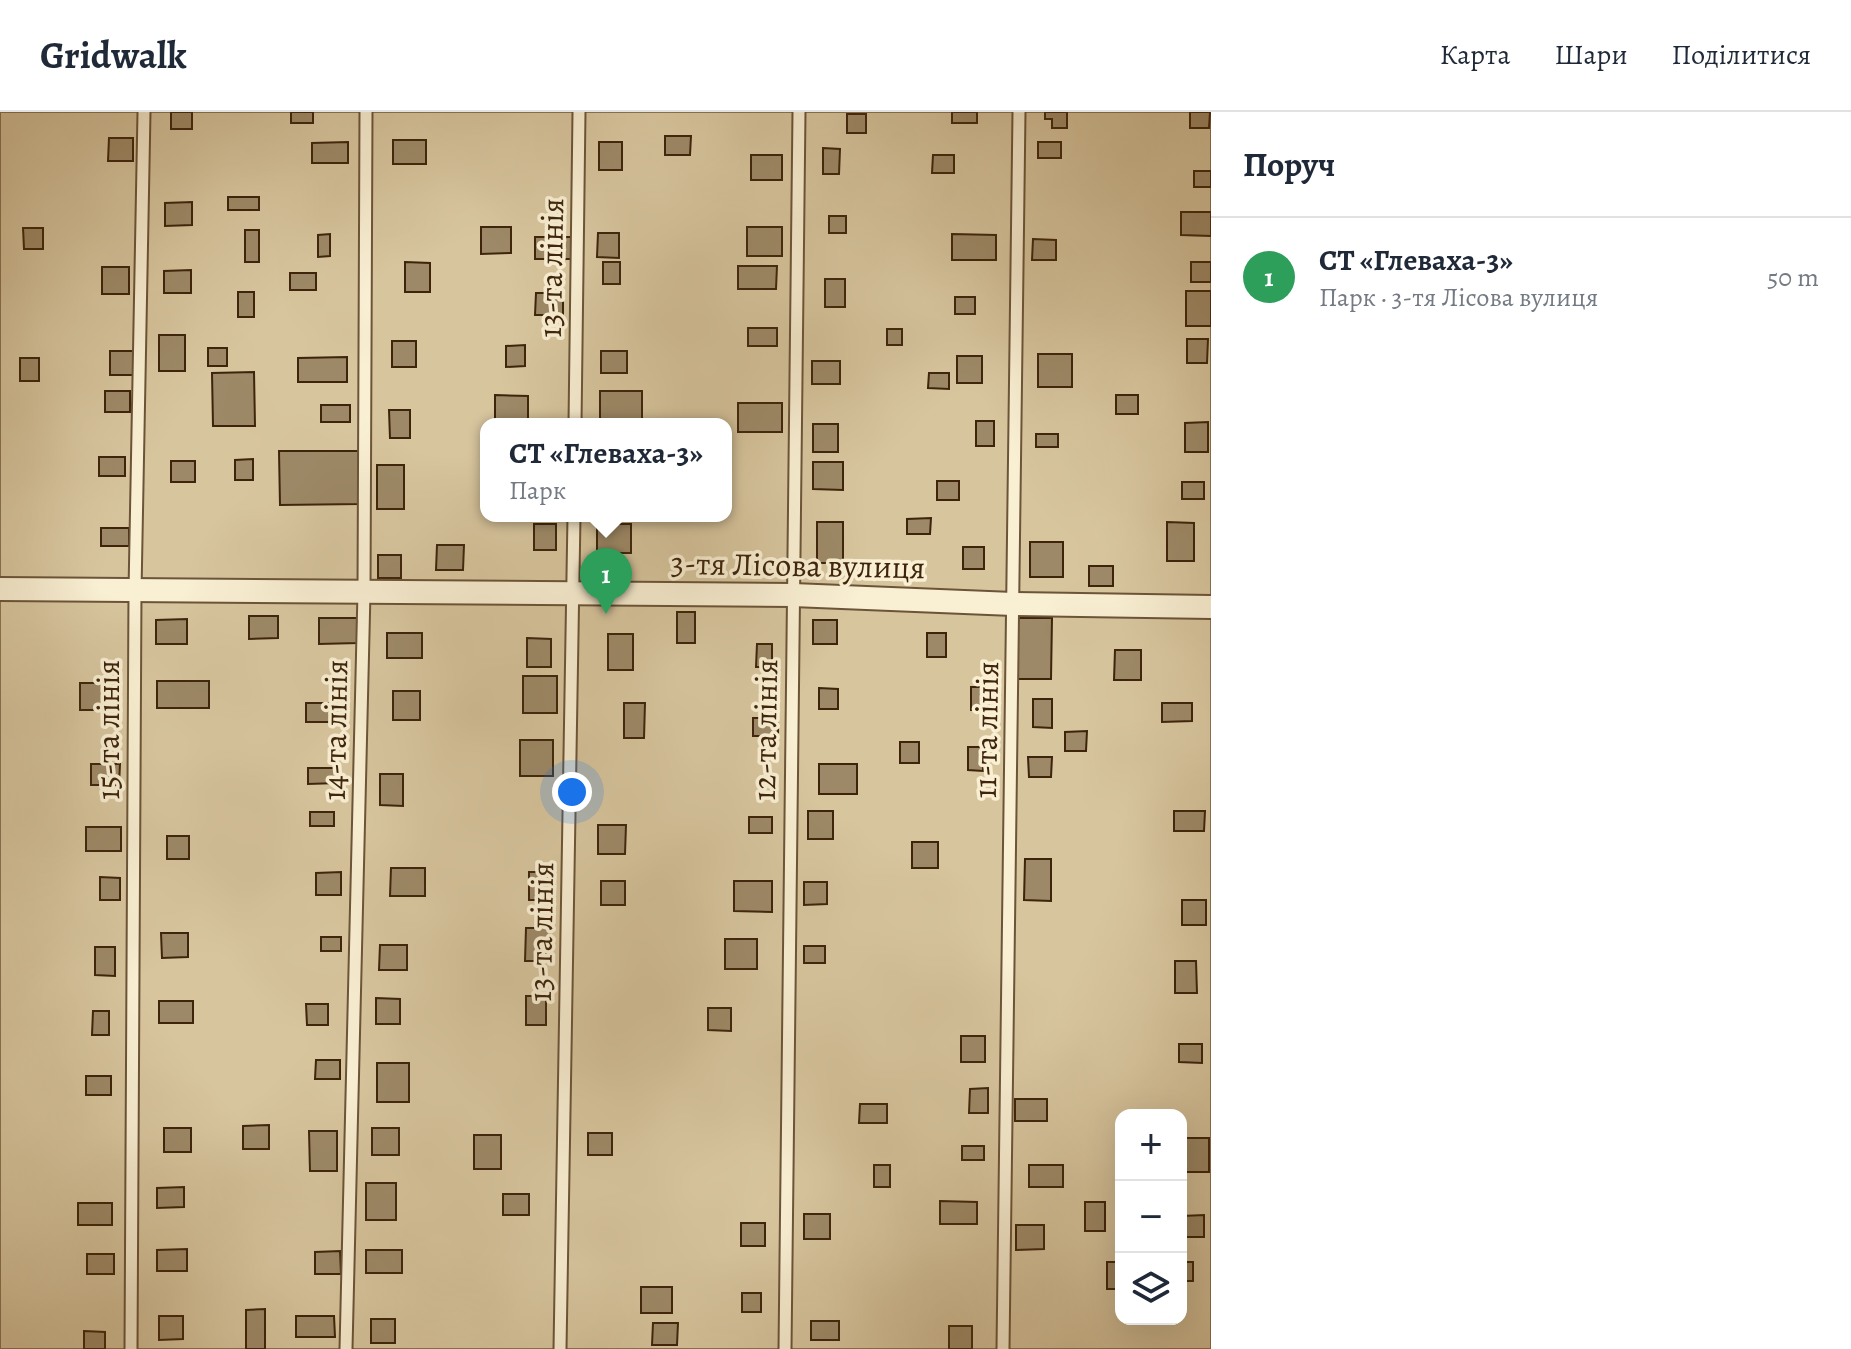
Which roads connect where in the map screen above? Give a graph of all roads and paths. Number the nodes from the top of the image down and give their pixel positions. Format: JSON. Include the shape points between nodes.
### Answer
{"nodes":[{"id":1,"x":144,"y":112,"type":"edge"},
{"id":2,"x":366,"y":112,"type":"edge"},
{"id":3,"x":579,"y":112,"type":"edge"},
{"id":4,"x":799,"y":112,"type":"edge"},
{"id":5,"x":1019,"y":112,"type":"edge"},
{"id":6,"x":575,"y":418,"type":"edge"},
{"id":7,"x":574,"y":522,"type":"edge"},
{"id":8,"x":0,"y":589,"type":"edge"},
{"id":9,"x":135,"y":591,"type":"junction"},
{"id":10,"x":364,"y":592,"type":"junction"},
{"id":11,"x":573,"y":594,"type":"junction"},
{"id":12,"x":793,"y":595,"type":"junction"},
{"id":13,"x":1013,"y":604,"type":"junction"},
{"id":14,"x":1211,"y":607,"type":"edge"},
{"id":15,"x":131,"y":1349,"type":"edge"},
{"id":16,"x":346,"y":1349,"type":"edge"},
{"id":17,"x":560,"y":1349,"type":"edge"},
{"id":18,"x":785,"y":1349,"type":"edge"},
{"id":19,"x":1003,"y":1349,"type":"edge"}],
"edges":[{"from":1,"to":9,"type":"lane","name":"15-та лінія"},
{"from":2,"to":10,"type":"lane","name":"14-та лінія"},
{"from":3,"to":6,"type":"lane","name":"13-та лінія"},
{"from":4,"to":12,"type":"lane","name":"12-та лінія"},
{"from":5,"to":13,"type":"lane","name":"11-та лінія"},
{"from":7,"to":11,"type":"lane","name":"13-та лінія"},
{"from":8,"to":9,"type":"street","name":"3-тя Лісова вулиця"},
{"from":9,"to":10,"type":"street","name":"3-тя Лісова вулиця"},
{"from":9,"to":15,"type":"lane","name":"15-та лінія"},
{"from":10,"to":11,"type":"street","name":"3-тя Лісова вулиця"},
{"from":10,"to":16,"type":"lane","name":"14-та лінія"},
{"from":11,"to":12,"type":"street","name":"3-тя Лісова вулиця"},
{"from":11,"to":17,"type":"lane","name":"13-та лінія"},
{"from":12,"to":13,"type":"street","name":"3-тя Лісова вулиця"},
{"from":12,"to":18,"type":"lane","name":"12-та лінія"},
{"from":13,"to":14,"type":"street","name":"3-тя Лісова вулиця"},
{"from":13,"to":19,"type":"lane","name":"11-та лінія"}]}
